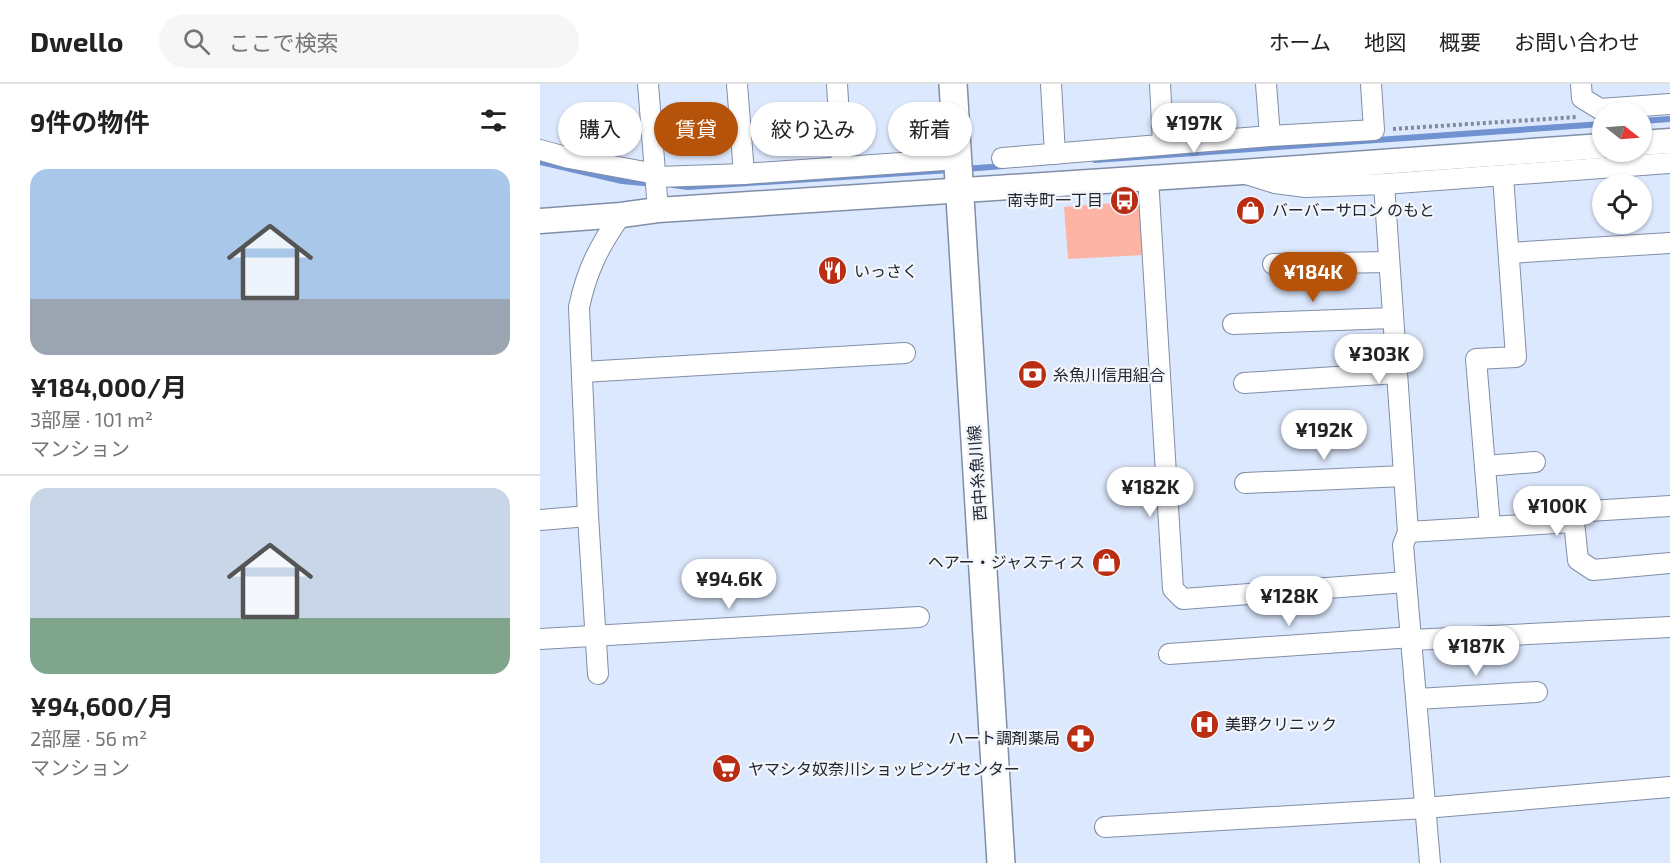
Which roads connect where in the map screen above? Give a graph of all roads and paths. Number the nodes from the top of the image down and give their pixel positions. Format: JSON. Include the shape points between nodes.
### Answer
{"nodes":[{"id":1,"x":648,"y":84,"type":"edge"},
{"id":2,"x":737,"y":84,"type":"edge"},
{"id":3,"x":837,"y":84,"type":"edge"},
{"id":4,"x":953,"y":84,"type":"edge"},
{"id":5,"x":1052,"y":84,"type":"edge"},
{"id":6,"x":1160,"y":84,"type":"edge"},
{"id":7,"x":1266,"y":84,"type":"edge"},
{"id":8,"x":1371,"y":84,"type":"edge"},
{"id":9,"x":1581,"y":84,"type":"edge"},
{"id":10,"x":1592,"y":104,"type":"edge"},
{"id":11,"x":1670,"y":104,"type":"edge"},
{"id":12,"x":1652,"y":105,"type":"edge"},
{"id":13,"x":1592,"y":106,"type":"edge"},
{"id":14,"x":1374,"y":130,"type":"junction"},
{"id":15,"x":1270,"y":136,"type":"junction"},
{"id":16,"x":1670,"y":141,"type":"edge"},
{"id":17,"x":1652,"y":142,"type":"edge"},
{"id":18,"x":1163,"y":144,"type":"junction"},
{"id":19,"x":1592,"y":147,"type":"edge"},
{"id":20,"x":540,"y":150,"type":"edge"},
{"id":21,"x":1055,"y":154,"type":"junction"},
{"id":22,"x":1002,"y":158,"type":"dead end"},
{"id":23,"x":958,"y":159,"type":"junction"},
{"id":24,"x":1670,"y":163,"type":"edge"},
{"id":25,"x":842,"y":166,"type":"junction"},
{"id":26,"x":1242,"y":172,"type":"junction"},
{"id":27,"x":744,"y":174,"type":"junction"},
{"id":28,"x":657,"y":176,"type":"junction"},
{"id":29,"x":1503,"y":176,"type":"junction"},
{"id":30,"x":1148,"y":178,"type":"junction"},
{"id":31,"x":1384,"y":184,"type":"junction"},
{"id":32,"x":958,"y":190,"type":"junction"},
{"id":33,"x":658,"y":210,"type":"junction"},
{"id":34,"x":621,"y":216,"type":"junction"},
{"id":35,"x":540,"y":221,"type":"edge"},
{"id":36,"x":1670,"y":243,"type":"edge"},
{"id":37,"x":1509,"y":253,"type":"junction"},
{"id":38,"x":1389,"y":262,"type":"junction"},
{"id":39,"x":1273,"y":264,"type":"dead end"},
{"id":40,"x":1394,"y":318,"type":"junction"},
{"id":41,"x":1233,"y":324,"type":"dead end"},
{"id":42,"x":905,"y":353,"type":"dead end"},
{"id":43,"x":582,"y":372,"type":"junction"},
{"id":44,"x":1397,"y":374,"type":"junction"},
{"id":45,"x":1244,"y":383,"type":"dead end"},
{"id":46,"x":1535,"y":462,"type":"dead end"},
{"id":47,"x":1485,"y":466,"type":"junction"},
{"id":48,"x":1404,"y":476,"type":"junction"},
{"id":49,"x":1245,"y":483,"type":"dead end"},
{"id":50,"x":1670,"y":506,"type":"edge"},
{"id":51,"x":588,"y":516,"type":"junction"},
{"id":52,"x":540,"y":520,"type":"edge"},
{"id":53,"x":1574,"y":522,"type":"junction"},
{"id":54,"x":1490,"y":527,"type":"junction"},
{"id":55,"x":1408,"y":532,"type":"junction"},
{"id":56,"x":1670,"y":563,"type":"edge"},
{"id":57,"x":1406,"y":582,"type":"junction"},
{"id":58,"x":919,"y":617,"type":"dead end"},
{"id":59,"x":1670,"y":627,"type":"edge"},
{"id":60,"x":596,"y":637,"type":"junction"},
{"id":61,"x":1412,"y":638,"type":"junction"},
{"id":62,"x":540,"y":639,"type":"edge"},
{"id":63,"x":1169,"y":654,"type":"dead end"},
{"id":64,"x":598,"y":674,"type":"dead end"},
{"id":65,"x":1537,"y":692,"type":"dead end"},
{"id":66,"x":1417,"y":699,"type":"junction"},
{"id":67,"x":1670,"y":787,"type":"edge"},
{"id":68,"x":1425,"y":808,"type":"junction"},
{"id":69,"x":1105,"y":827,"type":"dead end"},
{"id":70,"x":1001,"y":863,"type":"edge"},
{"id":71,"x":1430,"y":863,"type":"edge"}],
"edges":[{"from":1,"to":28,"type":"street"},
{"from":2,"to":27,"type":"street"},
{"from":3,"to":25,"type":"street"},
{"from":4,"to":23,"type":"main road","name":"西中糸魚川線"},
{"from":5,"to":21,"type":"street"},
{"from":6,"to":18,"type":"street"},
{"from":7,"to":15,"type":"street"},
{"from":8,"to":14,"type":"street"},
{"from":9,"to":10,"type":"street","via":[[1582,98]]},
{"from":11,"to":12,"type":"street"},
{"from":13,"to":14,"type":"path","via":[[1584,117]]},
{"from":14,"to":15,"type":"street"},
{"from":15,"to":18,"type":"street"},
{"from":16,"to":17,"type":"street"},
{"from":18,"to":21,"type":"street"},
{"from":19,"to":26,"type":"street"},
{"from":20,"to":28,"type":"street"},
{"from":21,"to":22,"type":"street"},
{"from":23,"to":25,"type":"street"},
{"from":23,"to":32,"type":"main road","name":"西中糸魚川線"},
{"from":24,"to":29,"type":"street"},
{"from":25,"to":27,"type":"street"},
{"from":26,"to":30,"type":"street"},
{"from":26,"to":31,"type":"street","via":[[1275,183],[1306,187]]},
{"from":27,"to":28,"type":"street"},
{"from":28,"to":33,"type":"street"},
{"from":29,"to":31,"type":"street"},
{"from":29,"to":37,"type":"street"},
{"from":30,"to":32,"type":"street"},
{"from":30,"to":57,"type":"street","via":[[1173,589],[1183,599]]},
{"from":31,"to":38,"type":"street"},
{"from":32,"to":33,"type":"street"},
{"from":32,"to":70,"type":"main road","name":"西中糸魚川線"},
{"from":33,"to":34,"type":"street"},
{"from":34,"to":35,"type":"street"},
{"from":34,"to":43,"type":"street","via":[[602,242],[585,281],[579,307]]},
{"from":36,"to":37,"type":"street"},
{"from":37,"to":47,"type":"street","via":[[1516,357],[1476,359]]},
{"from":38,"to":39,"type":"street"},
{"from":38,"to":40,"type":"street"},
{"from":40,"to":41,"type":"street"},
{"from":40,"to":44,"type":"street"},
{"from":42,"to":43,"type":"street"},
{"from":43,"to":51,"type":"street"},
{"from":44,"to":45,"type":"street"},
{"from":44,"to":48,"type":"street"},
{"from":46,"to":47,"type":"street"},
{"from":47,"to":54,"type":"street"},
{"from":48,"to":49,"type":"street"},
{"from":48,"to":55,"type":"street"},
{"from":50,"to":53,"type":"street","via":[[1573,512]]},
{"from":51,"to":52,"type":"street"},
{"from":51,"to":60,"type":"street"},
{"from":53,"to":54,"type":"street"},
{"from":53,"to":56,"type":"street","via":[[1578,560],[1593,570]]},
{"from":54,"to":55,"type":"street"},
{"from":55,"to":57,"type":"street","via":[[1403,544]]},
{"from":57,"to":61,"type":"street"},
{"from":58,"to":60,"type":"street"},
{"from":59,"to":61,"type":"street"},
{"from":60,"to":62,"type":"street"},
{"from":60,"to":64,"type":"street"},
{"from":61,"to":63,"type":"street"},
{"from":61,"to":66,"type":"street"},
{"from":65,"to":66,"type":"street"},
{"from":66,"to":68,"type":"street"},
{"from":67,"to":68,"type":"street"},
{"from":68,"to":69,"type":"street"},
{"from":68,"to":71,"type":"street"}]}
